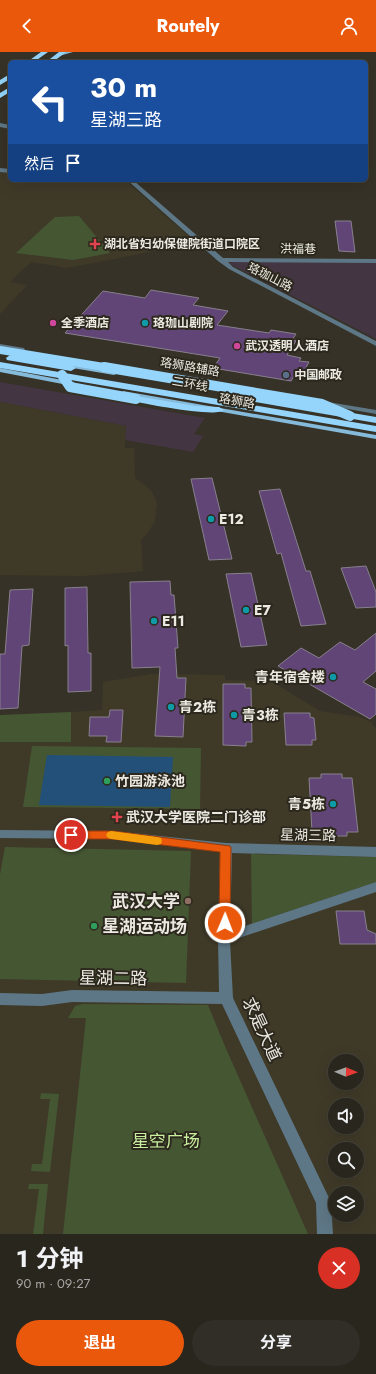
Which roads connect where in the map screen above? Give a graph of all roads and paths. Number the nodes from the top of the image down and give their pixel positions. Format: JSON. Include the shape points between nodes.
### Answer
{"nodes":[{"id":1,"x":45,"y":52,"type":"edge"},
{"id":2,"x":71,"y":52,"type":"edge"},
{"id":3,"x":61,"y":53,"type":"edge"},
{"id":4,"x":33,"y":60,"type":"edge"},
{"id":5,"x":51,"y":60,"type":"edge"},
{"id":6,"x":132,"y":182,"type":"edge"},
{"id":7,"x":220,"y":260,"type":"junction"},
{"id":8,"x":376,"y":261,"type":"edge"},
{"id":9,"x":376,"y":344,"type":"edge"},
{"id":10,"x":0,"y":346,"type":"edge"},
{"id":11,"x":0,"y":350,"type":"edge"},
{"id":12,"x":0,"y":355,"type":"edge"},
{"id":13,"x":0,"y":365,"type":"edge"},
{"id":14,"x":0,"y":370,"type":"edge"},
{"id":15,"x":62,"y":375,"type":"junction"},
{"id":16,"x":219,"y":410,"type":"junction"},
{"id":17,"x":376,"y":412,"type":"edge"},
{"id":18,"x":350,"y":416,"type":"junction"},
{"id":19,"x":376,"y":419,"type":"edge"},
{"id":20,"x":376,"y":429,"type":"edge"},
{"id":21,"x":376,"y":438,"type":"edge"},
{"id":22,"x":0,"y":834,"type":"edge"},
{"id":23,"x":226,"y":848,"type":"junction"},
{"id":24,"x":376,"y":852,"type":"edge"},
{"id":25,"x":376,"y":887,"type":"edge"},
{"id":26,"x":224,"y":938,"type":"junction"},
{"id":27,"x":226,"y":998,"type":"junction"},
{"id":28,"x":0,"y":999,"type":"edge"},
{"id":29,"x":326,"y":1234,"type":"edge"}],
"edges":[{"from":1,"to":4,"type":"highway"},
{"from":2,"to":3,"type":"main road"},
{"from":3,"to":5,"type":"highway"},
{"from":6,"to":7,"type":"street","name":"珞珈山路"},
{"from":7,"to":8,"type":"street","name":"洪福巷"},
{"from":7,"to":9,"type":"street","name":"珞珈山路","via":[[238,272]]},
{"from":10,"to":17,"type":"street","name":"珞狮路辅路"},
{"from":11,"to":18,"type":"highway","bridge":true,"via":[[322,404]]},
{"from":12,"to":18,"type":"highway","name":"二环线","bridge":true},
{"from":12,"to":19,"type":"main road","name":"珞狮路"},
{"from":13,"to":15,"type":"highway","name":"二环线"},
{"from":14,"to":16,"type":"main road","name":"珞狮路"},
{"from":15,"to":16,"type":"highway","bridge":true,"via":[[70,387],[196,410]]},
{"from":15,"to":20,"type":"highway","name":"二环线"},
{"from":16,"to":21,"type":"main road","name":"珞狮路"},
{"from":18,"to":19,"type":"highway","name":"二环线"},
{"from":22,"to":23,"type":"street","name":"星湖三路","via":[[113,835]]},
{"from":23,"to":24,"type":"street","name":"星湖三路"},
{"from":23,"to":26,"type":"street","name":"求是大道"},
{"from":25,"to":26,"type":"street"},
{"from":26,"to":27,"type":"street","name":"求是大道"},
{"from":27,"to":28,"type":"street","name":"星湖二路","via":[[72,996],[42,1000]]},
{"from":27,"to":29,"type":"street","name":"求是大道","via":[[323,1202]]}]}
